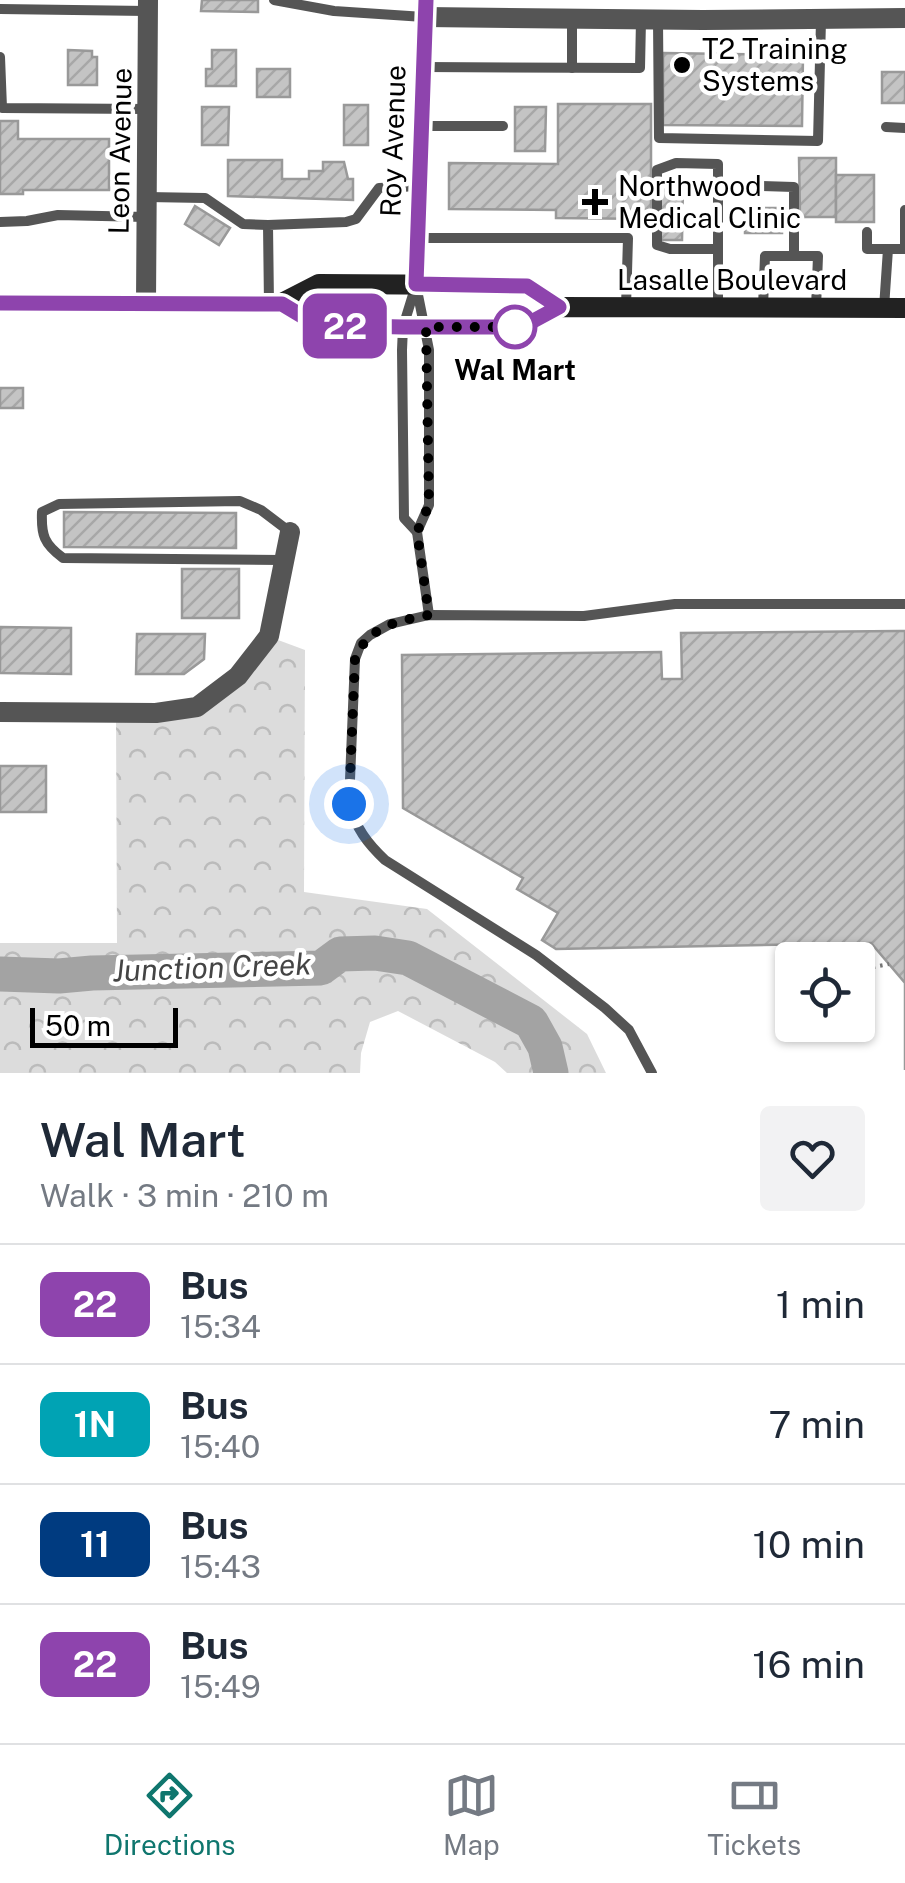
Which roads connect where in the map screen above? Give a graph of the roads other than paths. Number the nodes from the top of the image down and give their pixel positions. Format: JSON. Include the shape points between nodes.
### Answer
{"nodes":[{"id":1,"x":274,"y":0,"type":"edge"},
{"id":2,"x":148,"y":6,"type":"edge"},
{"id":3,"x":426,"y":8,"type":"edge"},
{"id":4,"x":0,"y":9,"type":"edge"},
{"id":5,"x":703,"y":10,"type":"edge"},
{"id":6,"x":572,"y":18,"type":"junction"},
{"id":7,"x":821,"y":18,"type":"junction"},
{"id":8,"x":905,"y":18,"type":"edge"},
{"id":9,"x":650,"y":19,"type":"junction"},
{"id":10,"x":0,"y":57,"type":"edge"},
{"id":11,"x":424,"y":68,"type":"junction"},
{"id":12,"x":572,"y":68,"type":"junction"},
{"id":13,"x":148,"y":109,"type":"junction"},
{"id":14,"x":422,"y":126,"type":"junction"},
{"id":15,"x":502,"y":126,"type":"dead end"},
{"id":16,"x":886,"y":128,"type":"dead end"},
{"id":17,"x":905,"y":128,"type":"edge"},
{"id":18,"x":419,"y":186,"type":"junction"},
{"id":19,"x":758,"y":186,"type":"dead end"},
{"id":20,"x":146,"y":207,"type":"junction"},
{"id":21,"x":905,"y":210,"type":"edge"},
{"id":22,"x":0,"y":222,"type":"edge"},
{"id":23,"x":268,"y":225,"type":"junction"},
{"id":24,"x":867,"y":232,"type":"dead end"},
{"id":25,"x":417,"y":238,"type":"junction"},
{"id":26,"x":718,"y":249,"type":"junction"},
{"id":27,"x":888,"y":249,"type":"junction"},
{"id":28,"x":794,"y":256,"type":"junction"},
{"id":29,"x":416,"y":284,"type":"junction"},
{"id":30,"x":0,"y":303,"type":"edge"},
{"id":31,"x":146,"y":303,"type":"junction"},
{"id":32,"x":276,"y":304,"type":"junction"},
{"id":33,"x":559,"y":307,"type":"junction"},
{"id":34,"x":718,"y":307,"type":"junction"},
{"id":35,"x":764,"y":307,"type":"junction"},
{"id":36,"x":626,"y":308,"type":"junction"},
{"id":37,"x":816,"y":308,"type":"junction"},
{"id":38,"x":895,"y":308,"type":"edge"},
{"id":39,"x":403,"y":327,"type":"junction"},
{"id":40,"x":426,"y":327,"type":"junction"},
{"id":41,"x":290,"y":532,"type":"joint"},
{"id":42,"x":417,"y":532,"type":"junction"},
{"id":43,"x":282,"y":560,"type":"junction"},
{"id":44,"x":905,"y":604,"type":"edge"},
{"id":45,"x":429,"y":615,"type":"junction"},
{"id":46,"x":0,"y":712,"type":"edge"},
{"id":47,"x":652,"y":1073,"type":"edge"}],
"edges":[{"from":1,"to":3,"type":"lane","via":[[334,11]]},
{"from":2,"to":4,"type":"lane"},
{"from":2,"to":13,"type":"street","name":"Leon Avenue"},
{"from":3,"to":6,"type":"street"},
{"from":3,"to":11,"type":"street","name":"Roy Avenue"},
{"from":5,"to":7,"type":"street"},
{"from":5,"to":9,"type":"street"},
{"from":6,"to":9,"type":"street"},
{"from":6,"to":12,"type":"lane"},
{"from":7,"to":8,"type":"street"},
{"from":7,"to":9,"type":"lane","via":[[818,141],[659,138]]},
{"from":9,"to":12,"type":"lane","via":[[640,68]]},
{"from":10,"to":13,"type":"lane","via":[[2,108]]},
{"from":11,"to":12,"type":"lane"},
{"from":11,"to":14,"type":"street","name":"Roy Avenue"},
{"from":13,"to":20,"type":"street","name":"Leon Avenue"},
{"from":14,"to":15,"type":"lane"},
{"from":14,"to":18,"type":"street","name":"Roy Avenue"},
{"from":16,"to":17,"type":"lane"},
{"from":18,"to":23,"type":"lane","via":[[379,188],[346,222]]},
{"from":18,"to":25,"type":"street","name":"Roy Avenue"},
{"from":19,"to":28,"type":"lane","via":[[794,187]]},
{"from":20,"to":22,"type":"lane"},
{"from":20,"to":23,"type":"lane","via":[[205,198],[243,224]]},
{"from":20,"to":31,"type":"street","name":"Leon Avenue"},
{"from":21,"to":27,"type":"lane","via":[[904,249]]},
{"from":23,"to":32,"type":"lane"},
{"from":24,"to":27,"type":"lane","via":[[868,249]]},
{"from":25,"to":29,"type":"street","name":"Roy Avenue"},
{"from":25,"to":36,"type":"lane","via":[[628,238]]},
{"from":26,"to":26,"type":"lane","via":[[718,164],[676,163],[657,170],[654,240],[662,248]]},
{"from":26,"to":34,"type":"lane"},
{"from":27,"to":38,"type":"lane"},
{"from":28,"to":35,"type":"lane","via":[[765,256]]},
{"from":28,"to":37,"type":"lane","via":[[818,256]]},
{"from":29,"to":32,"type":"main road","name":"Lasalle Boulevard","via":[[319,284]]},
{"from":29,"to":33,"type":"main road","name":"Lasalle Boulevard","via":[[527,286]]},
{"from":29,"to":39,"type":"lane"},
{"from":29,"to":40,"type":"lane"},
{"from":30,"to":31,"type":"main road","name":"Lasalle Boulevard"},
{"from":31,"to":32,"type":"main road","name":"Lasalle Boulevard"},
{"from":32,"to":39,"type":"main road","name":"Lasalle Boulevard","via":[[317,325]]},
{"from":33,"to":36,"type":"main road","name":"Lasalle Boulevard"},
{"from":33,"to":40,"type":"main road","name":"Lasalle Boulevard","via":[[522,327]]},
{"from":34,"to":35,"type":"main road","name":"Lasalle Boulevard"},
{"from":34,"to":36,"type":"main road","name":"Lasalle Boulevard"},
{"from":35,"to":37,"type":"main road","name":"Lasalle Boulevard"},
{"from":37,"to":38,"type":"main road","name":"Lasalle Boulevard"},
{"from":39,"to":40,"type":"main road","name":"Lasalle Boulevard"},
{"from":39,"to":42,"type":"lane","via":[[404,518]]},
{"from":40,"to":42,"type":"lane","via":[[429,505]]},
{"from":41,"to":43,"type":"street"},
{"from":41,"to":43,"type":"lane","via":[[240,501],[59,504],[42,512],[41,533],[63,558]]},
{"from":42,"to":45,"type":"lane"},
{"from":43,"to":46,"type":"street","via":[[269,636],[238,676],[197,708]]},
{"from":44,"to":45,"type":"lane","via":[[674,604],[584,616]]},
{"from":45,"to":47,"type":"lane","via":[[370,635],[355,659],[349,804],[354,823],[385,860],[536,955],[605,1008],[629,1030]]}]}
